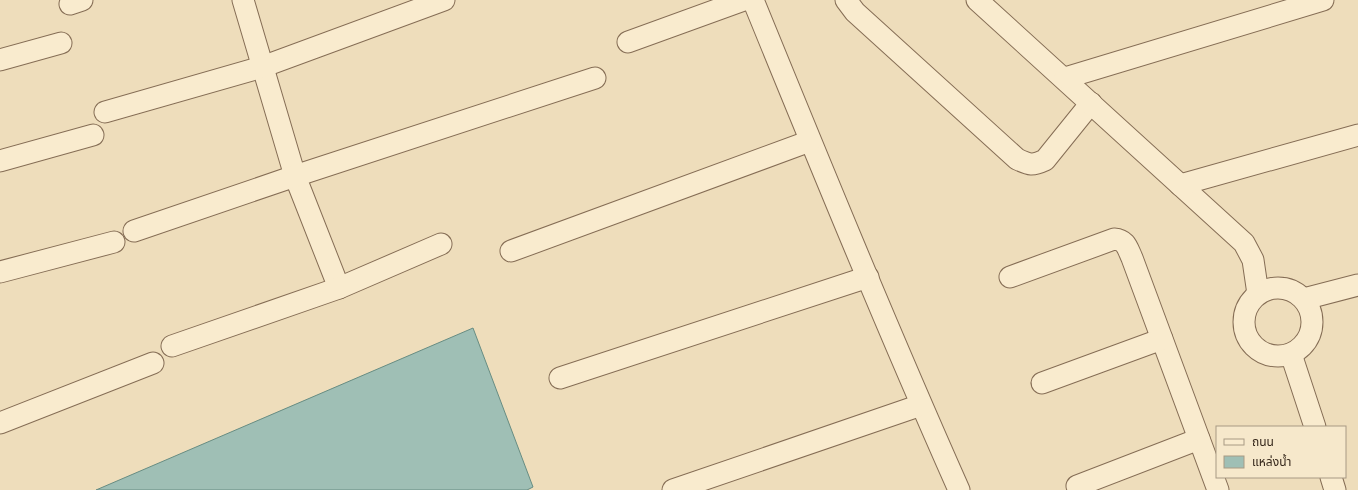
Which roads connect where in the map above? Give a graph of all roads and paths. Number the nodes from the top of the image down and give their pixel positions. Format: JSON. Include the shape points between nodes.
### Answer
{"nodes":[{"id":1,"x":243,"y":0,"type":"edge"},
{"id":2,"x":444,"y":0,"type":"edge"},
{"id":3,"x":744,"y":0,"type":"edge"},
{"id":4,"x":753,"y":0,"type":"edge"},
{"id":5,"x":846,"y":0,"type":"edge"},
{"id":6,"x":977,"y":0,"type":"edge"},
{"id":7,"x":1323,"y":0,"type":"edge"},
{"id":8,"x":628,"y":42,"type":"dead end"},
{"id":9,"x":61,"y":43,"type":"dead end"},
{"id":10,"x":0,"y":60,"type":"edge"},
{"id":11,"x":262,"y":67,"type":"junction"},
{"id":12,"x":595,"y":78,"type":"dead end"},
{"id":13,"x":1065,"y":78,"type":"junction"},
{"id":14,"x":1091,"y":103,"type":"junction"},
{"id":15,"x":105,"y":112,"type":"dead end"},
{"id":16,"x":93,"y":135,"type":"dead end"},
{"id":17,"x":1358,"y":135,"type":"edge"},
{"id":18,"x":810,"y":142,"type":"junction"},
{"id":19,"x":0,"y":161,"type":"edge"},
{"id":20,"x":295,"y":176,"type":"junction"},
{"id":21,"x":1180,"y":185,"type":"junction"},
{"id":22,"x":134,"y":231,"type":"dead end"},
{"id":23,"x":114,"y":242,"type":"dead end"},
{"id":24,"x":442,"y":244,"type":"dead end"},
{"id":25,"x":511,"y":251,"type":"dead end"},
{"id":26,"x":0,"y":272,"type":"edge"},
{"id":27,"x":868,"y":277,"type":"junction"},
{"id":28,"x":1010,"y":277,"type":"dead end"},
{"id":29,"x":1358,"y":285,"type":"edge"},
{"id":30,"x":339,"y":288,"type":"junction"},
{"id":31,"x":1258,"y":294,"type":"junction"},
{"id":32,"x":1304,"y":299,"type":"junction"},
{"id":33,"x":1162,"y":339,"type":"junction"},
{"id":34,"x":172,"y":346,"type":"dead end"},
{"id":35,"x":1291,"y":354,"type":"junction"},
{"id":36,"x":153,"y":363,"type":"dead end"},
{"id":37,"x":560,"y":378,"type":"dead end"},
{"id":38,"x":1042,"y":383,"type":"dead end"},
{"id":39,"x":921,"y":405,"type":"junction"},
{"id":40,"x":0,"y":423,"type":"edge"},
{"id":41,"x":1315,"y":426,"type":"edge"},
{"id":42,"x":1199,"y":439,"type":"junction"},
{"id":43,"x":1331,"y":478,"type":"edge"},
{"id":44,"x":1077,"y":486,"type":"dead end"},
{"id":45,"x":673,"y":490,"type":"edge"},
{"id":46,"x":959,"y":490,"type":"edge"},
{"id":47,"x":1218,"y":490,"type":"edge"},
{"id":48,"x":1335,"y":490,"type":"edge"}],
"edges":[{"from":1,"to":11,"type":"street"},
{"from":2,"to":11,"type":"street"},
{"from":3,"to":8,"type":"street"},
{"from":4,"to":18,"type":"street"},
{"from":5,"to":14,"type":"street","via":[[855,12],[1017,159],[1027,164],[1034,165],[1045,160]]},
{"from":6,"to":13,"type":"street"},
{"from":7,"to":13,"type":"street"},
{"from":9,"to":10,"type":"street"},
{"from":11,"to":15,"type":"street"},
{"from":11,"to":20,"type":"street"},
{"from":12,"to":20,"type":"street"},
{"from":13,"to":14,"type":"street"},
{"from":14,"to":21,"type":"street"},
{"from":16,"to":19,"type":"street"},
{"from":17,"to":21,"type":"street"},
{"from":18,"to":25,"type":"street"},
{"from":18,"to":27,"type":"street"},
{"from":20,"to":22,"type":"street"},
{"from":20,"to":30,"type":"street"},
{"from":21,"to":31,"type":"street","via":[[1244,243],[1254,260]]},
{"from":23,"to":26,"type":"street"},
{"from":24,"to":30,"type":"street"},
{"from":27,"to":37,"type":"street"},
{"from":27,"to":39,"type":"street"},
{"from":28,"to":33,"type":"street","via":[[1120,239],[1126,243]]},
{"from":29,"to":32,"type":"street"},
{"from":30,"to":34,"type":"street"},
{"from":31,"to":32,"type":"street","via":[[1267,289],[1282,288]]},
{"from":31,"to":35,"type":"street","via":[[1245,312],[1245,334],[1251,344],[1269,356]]},
{"from":32,"to":35,"type":"street","via":[[1310,309],[1311,330],[1307,340]]},
{"from":33,"to":38,"type":"street"},
{"from":33,"to":42,"type":"street"},
{"from":35,"to":41,"type":"street"},
{"from":36,"to":40,"type":"street"},
{"from":39,"to":45,"type":"street"},
{"from":39,"to":46,"type":"street"},
{"from":42,"to":44,"type":"street"},
{"from":42,"to":47,"type":"street"},
{"from":43,"to":48,"type":"street"}]}
